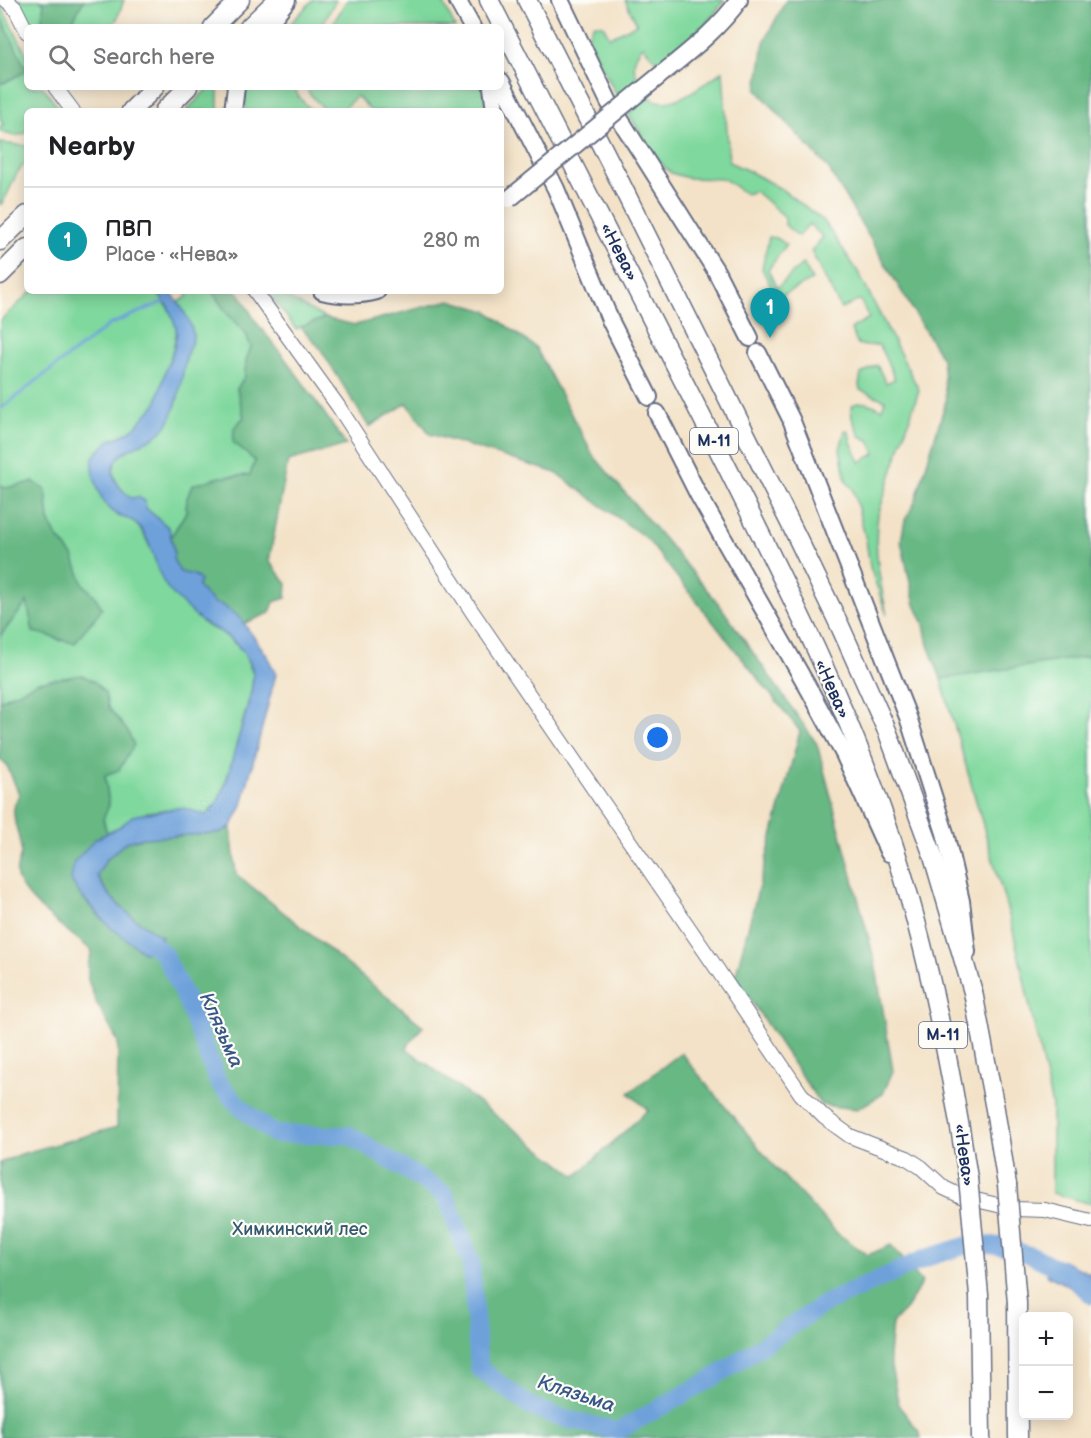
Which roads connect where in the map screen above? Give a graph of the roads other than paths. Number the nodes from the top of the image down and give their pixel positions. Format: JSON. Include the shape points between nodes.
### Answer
{"nodes":[{"id":1,"x":6,"y":0,"type":"edge"},
{"id":2,"x":240,"y":0,"type":"edge"},
{"id":3,"x":277,"y":0,"type":"edge"},
{"id":4,"x":287,"y":0,"type":"edge"},
{"id":5,"x":458,"y":0,"type":"edge"},
{"id":6,"x":489,"y":0,"type":"edge"},
{"id":7,"x":526,"y":0,"type":"edge"},
{"id":8,"x":560,"y":0,"type":"edge"},
{"id":9,"x":739,"y":0,"type":"edge"},
{"id":10,"x":216,"y":24,"type":"edge"},
{"id":11,"x":252,"y":24,"type":"edge"},
{"id":12,"x":268,"y":24,"type":"edge"},
{"id":13,"x":470,"y":24,"type":"edge"},
{"id":14,"x":501,"y":24,"type":"edge"},
{"id":15,"x":24,"y":26,"type":"edge"},
{"id":16,"x":504,"y":29,"type":"edge"},
{"id":17,"x":504,"y":87,"type":"edge"},
{"id":18,"x":57,"y":90,"type":"edge"},
{"id":19,"x":151,"y":90,"type":"edge"},
{"id":20,"x":185,"y":90,"type":"edge"},
{"id":21,"x":236,"y":90,"type":"edge"},
{"id":22,"x":492,"y":90,"type":"edge"},
{"id":23,"x":71,"y":108,"type":"edge"},
{"id":24,"x":134,"y":108,"type":"edge"},
{"id":25,"x":167,"y":108,"type":"edge"},
{"id":26,"x":233,"y":108,"type":"edge"},
{"id":27,"x":495,"y":108,"type":"edge"},
{"id":28,"x":505,"y":203,"type":"edge"},
{"id":29,"x":24,"y":218,"type":"edge"},
{"id":30,"x":0,"y":242,"type":"edge"},
{"id":31,"x":24,"y":251,"type":"edge"},
{"id":32,"x":0,"y":275,"type":"edge"},
{"id":33,"x":257,"y":294,"type":"edge"},
{"id":34,"x":334,"y":294,"type":"edge"},
{"id":35,"x":366,"y":294,"type":"edge"},
{"id":36,"x":649,"y":397,"type":"dead end"},
{"id":37,"x":657,"y":413,"type":"dead end"},
{"id":38,"x":909,"y":895,"type":"junction"},
{"id":39,"x":972,"y":992,"type":"junction"},
{"id":40,"x":1091,"y":1221,"type":"edge"},
{"id":41,"x":981,"y":1438,"type":"edge"},
{"id":42,"x":1018,"y":1438,"type":"edge"}],
"edges":[{"from":1,"to":15,"type":"street"},
{"from":2,"to":10,"type":"highway"},
{"from":3,"to":11,"type":"highway"},
{"from":4,"to":12,"type":"main road"},
{"from":5,"to":13,"type":"main road"},
{"from":6,"to":14,"type":"highway","name":"«Нева»","number":"М-11"},
{"from":7,"to":39,"type":"highway","name":"«Нева»","number":"М-11","via":[[840,626],[888,733],[928,842]]},
{"from":8,"to":39,"type":"main road","number":"М-11","via":[[609,102],[716,271],[791,419],[908,717],[945,832],[961,901]]},
{"from":9,"to":28,"type":"main road","bridge":true,"via":[[703,40]]},
{"from":16,"to":38,"type":"highway","name":"«Нева»","number":"М-11","via":[[787,590],[860,752]]},
{"from":17,"to":36,"type":"main road","via":[[556,189],[611,322]]},
{"from":18,"to":23,"type":"street"},
{"from":19,"to":24,"type":"highway"},
{"from":20,"to":25,"type":"highway"},
{"from":21,"to":26,"type":"main road"},
{"from":22,"to":27,"type":"main road"},
{"from":29,"to":30,"type":"highway"},
{"from":31,"to":32,"type":"highway"},
{"from":33,"to":40,"type":"street","via":[[338,406],[473,613],[801,1094],[850,1136],[907,1158],[944,1188],[963,1197]]},
{"from":34,"to":35,"type":"main road"},
{"from":37,"to":38,"type":"main road","number":"М-11","via":[[844,754]]},
{"from":38,"to":41,"type":"highway","name":"«Нева»","number":"М-11","bridge":true,"via":[[936,1003],[968,1178],[980,1295]]},
{"from":39,"to":42,"type":"highway","name":"«Нева»","number":"М-11","bridge":true,"via":[[1007,1185],[1017,1303]]}]}
